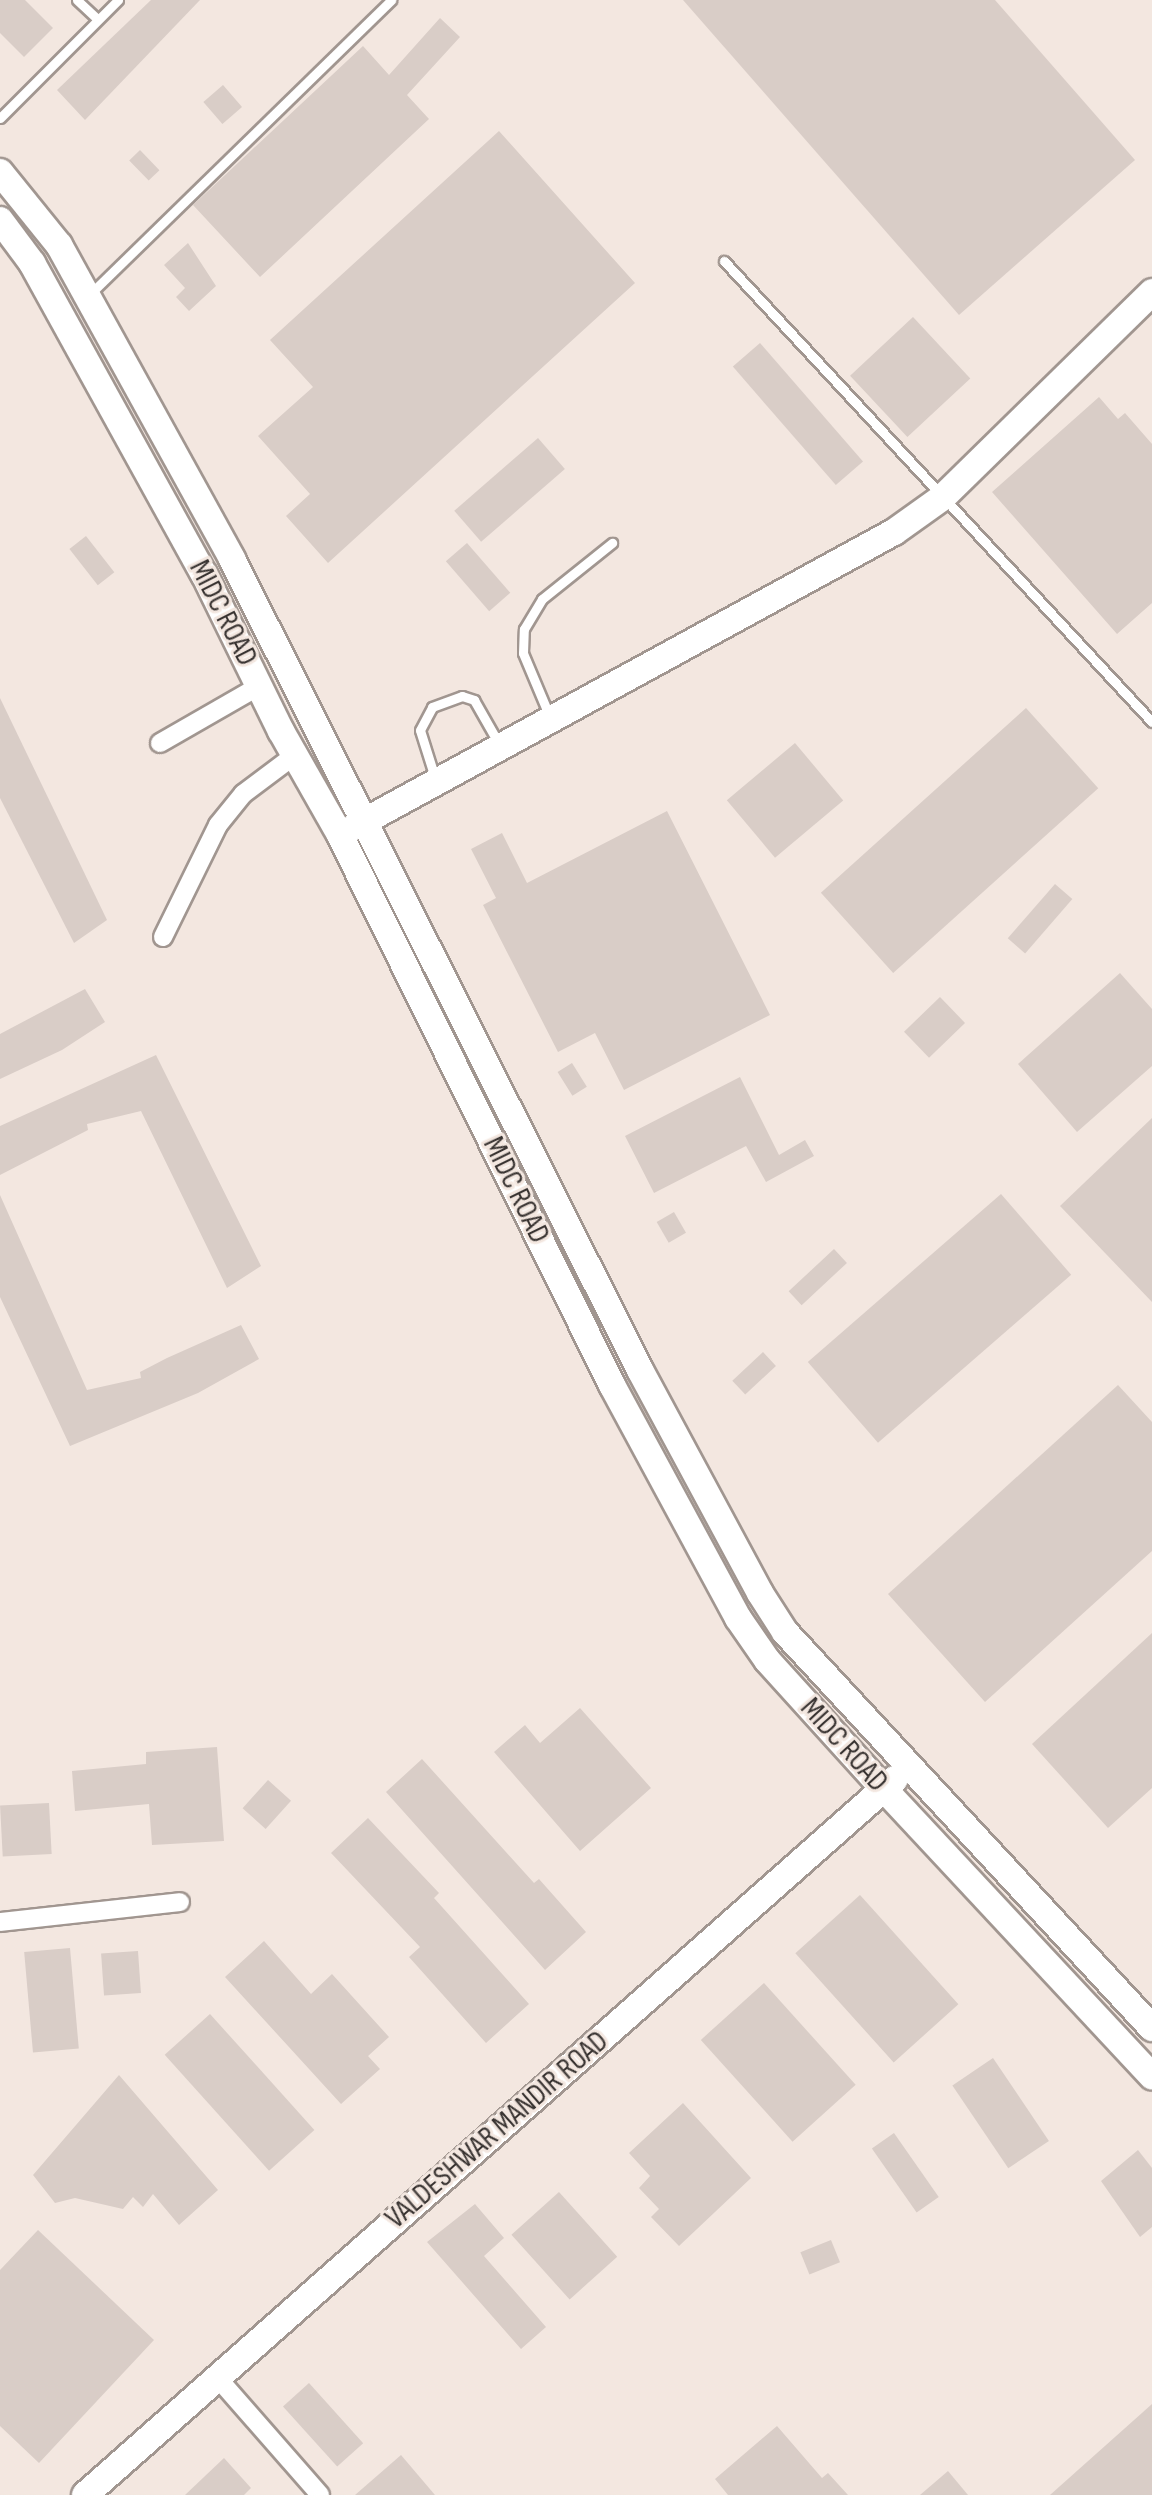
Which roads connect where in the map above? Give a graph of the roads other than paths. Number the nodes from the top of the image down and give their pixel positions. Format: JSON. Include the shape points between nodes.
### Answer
{"nodes":[{"id":1,"x":77,"y":0,"type":"edge"},
{"id":2,"x":118,"y":0,"type":"edge"},
{"id":3,"x":391,"y":0,"type":"edge"},
{"id":4,"x":96,"y":18,"type":"junction"},
{"id":5,"x":0,"y":118,"type":"edge"},
{"id":6,"x":0,"y":172,"type":"edge"},
{"id":7,"x":14,"y":224,"type":"edge"},
{"id":8,"x":724,"y":261,"type":"dead end"},
{"id":9,"x":1152,"y":292,"type":"edge"},
{"id":10,"x":88,"y":296,"type":"junction"},
{"id":11,"x":943,"y":497,"type":"junction"},
{"id":12,"x":612,"y":543,"type":"dead end"},
{"id":13,"x":259,"y":686,"type":"junction"},
{"id":14,"x":551,"y":719,"type":"junction"},
{"id":15,"x":1152,"y":722,"type":"edge"},
{"id":16,"x":160,"y":743,"type":"dead end"},
{"id":17,"x":500,"y":746,"type":"junction"},
{"id":18,"x":295,"y":755,"type":"junction"},
{"id":19,"x":437,"y":781,"type":"junction"},
{"id":20,"x":368,"y":819,"type":"junction"},
{"id":21,"x":340,"y":835,"type":"junction"},
{"id":22,"x":163,"y":937,"type":"dead end"},
{"id":23,"x":910,"y":1766,"type":"junction"},
{"id":24,"x":884,"y":1789,"type":"junction"},
{"id":25,"x":180,"y":1902,"type":"dead end"},
{"id":26,"x":0,"y":1922,"type":"edge"},
{"id":27,"x":1152,"y":2028,"type":"edge"},
{"id":28,"x":1152,"y":2076,"type":"edge"},
{"id":29,"x":216,"y":2376,"type":"junction"},
{"id":30,"x":85,"y":2495,"type":"edge"},
{"id":31,"x":320,"y":2495,"type":"edge"}],
"edges":[{"from":1,"to":4,"type":"lane"},
{"from":2,"to":4,"type":"lane"},
{"from":3,"to":10,"type":"lane"},
{"from":4,"to":5,"type":"lane"},
{"from":6,"to":7,"type":"main road","name":"MIDC ROAD"},
{"from":7,"to":10,"type":"main road","name":"MIDC ROAD"},
{"from":7,"to":13,"type":"main road","name":"MIDC ROAD"},
{"from":8,"to":11,"type":"lane"},
{"from":9,"to":11,"type":"main road"},
{"from":10,"to":20,"type":"main road","name":"MIDC ROAD"},
{"from":11,"to":14,"type":"main road","via":[[894,532]]},
{"from":11,"to":15,"type":"lane"},
{"from":12,"to":14,"type":"lane","via":[[542,599],[524,629],[523,653]]},
{"from":13,"to":16,"type":"street"},
{"from":13,"to":18,"type":"main road","name":"MIDC ROAD"},
{"from":14,"to":17,"type":"main road"},
{"from":17,"to":19,"type":"main road"},
{"from":17,"to":19,"type":"lane","via":[[474,700],[462,696],[432,707],[420,730]]},
{"from":18,"to":21,"type":"main road","name":"MIDC ROAD"},
{"from":18,"to":22,"type":"street","via":[[243,794],[218,825]]},
{"from":19,"to":20,"type":"main road"},
{"from":20,"to":21,"type":"main road"},
{"from":20,"to":23,"type":"main road","name":"MIDC ROAD","via":[[733,1550],[785,1632]]},
{"from":21,"to":24,"type":"main road","name":"MIDC ROAD","via":[[702,1560],[767,1660]]},
{"from":23,"to":24,"type":"main road","name":"VALDESHWAR MANDIR ROAD"},
{"from":23,"to":27,"type":"main road","name":"MIDC ROAD"},
{"from":24,"to":28,"type":"main road","name":"MIDC ROAD"},
{"from":24,"to":29,"type":"main road","name":"VALDESHWAR MANDIR ROAD"},
{"from":25,"to":26,"type":"street"},
{"from":29,"to":30,"type":"main road","name":"VALDESHWAR MANDIR ROAD"},
{"from":29,"to":31,"type":"street"}]}
